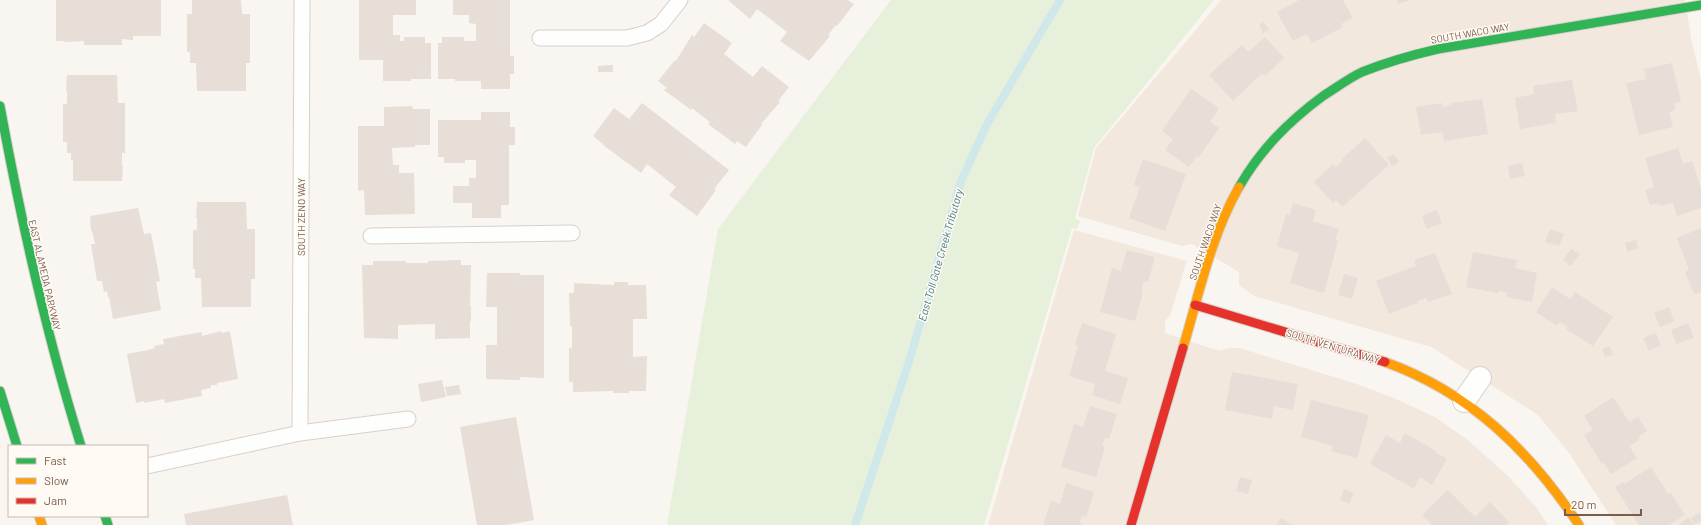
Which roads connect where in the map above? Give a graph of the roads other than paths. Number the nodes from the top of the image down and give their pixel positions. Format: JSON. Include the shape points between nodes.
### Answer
{"nodes":[{"id":1,"x":302,"y":0,"type":"edge"},
{"id":2,"x":680,"y":0,"type":"edge"},
{"id":3,"x":1701,"y":5,"type":"edge"},
{"id":4,"x":540,"y":38,"type":"dead end"},
{"id":5,"x":0,"y":106,"type":"edge"},
{"id":6,"x":2,"y":126,"type":"edge"},
{"id":7,"x":572,"y":233,"type":"dead end"},
{"id":8,"x":371,"y":236,"type":"dead end"},
{"id":9,"x":1195,"y":305,"type":"junction"},
{"id":10,"x":1480,"y":378,"type":"dead end"},
{"id":11,"x":0,"y":391,"type":"edge"},
{"id":12,"x":1464,"y":402,"type":"junction"},
{"id":13,"x":408,"y":419,"type":"dead end"},
{"id":14,"x":300,"y":433,"type":"junction"},
{"id":15,"x":17,"y":445,"type":"edge"},
{"id":16,"x":81,"y":445,"type":"edge"},
{"id":17,"x":148,"y":466,"type":"edge"},
{"id":18,"x":1131,"y":525,"type":"edge"},
{"id":19,"x":1580,"y":525,"type":"edge"}],
"edges":[{"from":1,"to":14,"type":"lane","name":"SOUTH ZENO WAY"},
{"from":2,"to":4,"type":"lane","via":[[661,24],[647,32],[627,38]]},
{"from":3,"to":9,"type":"street","name":"SOUTH WACO WAY","via":[[1438,49],[1403,57],[1361,73],[1335,88],[1277,134],[1250,170],[1227,208]]},
{"from":5,"to":6,"type":"street","name":"EAST ALAMEDA PARKWAY"},
{"from":6,"to":16,"type":"street","name":"EAST ALAMEDA PARKWAY","via":[[33,275]]},
{"from":7,"to":8,"type":"lane"},
{"from":9,"to":12,"type":"street","name":"SOUTH VENTURA WAY","via":[[1380,360],[1416,374]]},
{"from":9,"to":18,"type":"street","name":"SOUTH WACO WAY"},
{"from":10,"to":12,"type":"street"},
{"from":11,"to":15,"type":"street"},
{"from":12,"to":19,"type":"street","name":"SOUTH VENTURA WAY","via":[[1495,425],[1523,451],[1549,480]]},
{"from":13,"to":14,"type":"lane"},
{"from":14,"to":17,"type":"lane"}]}
